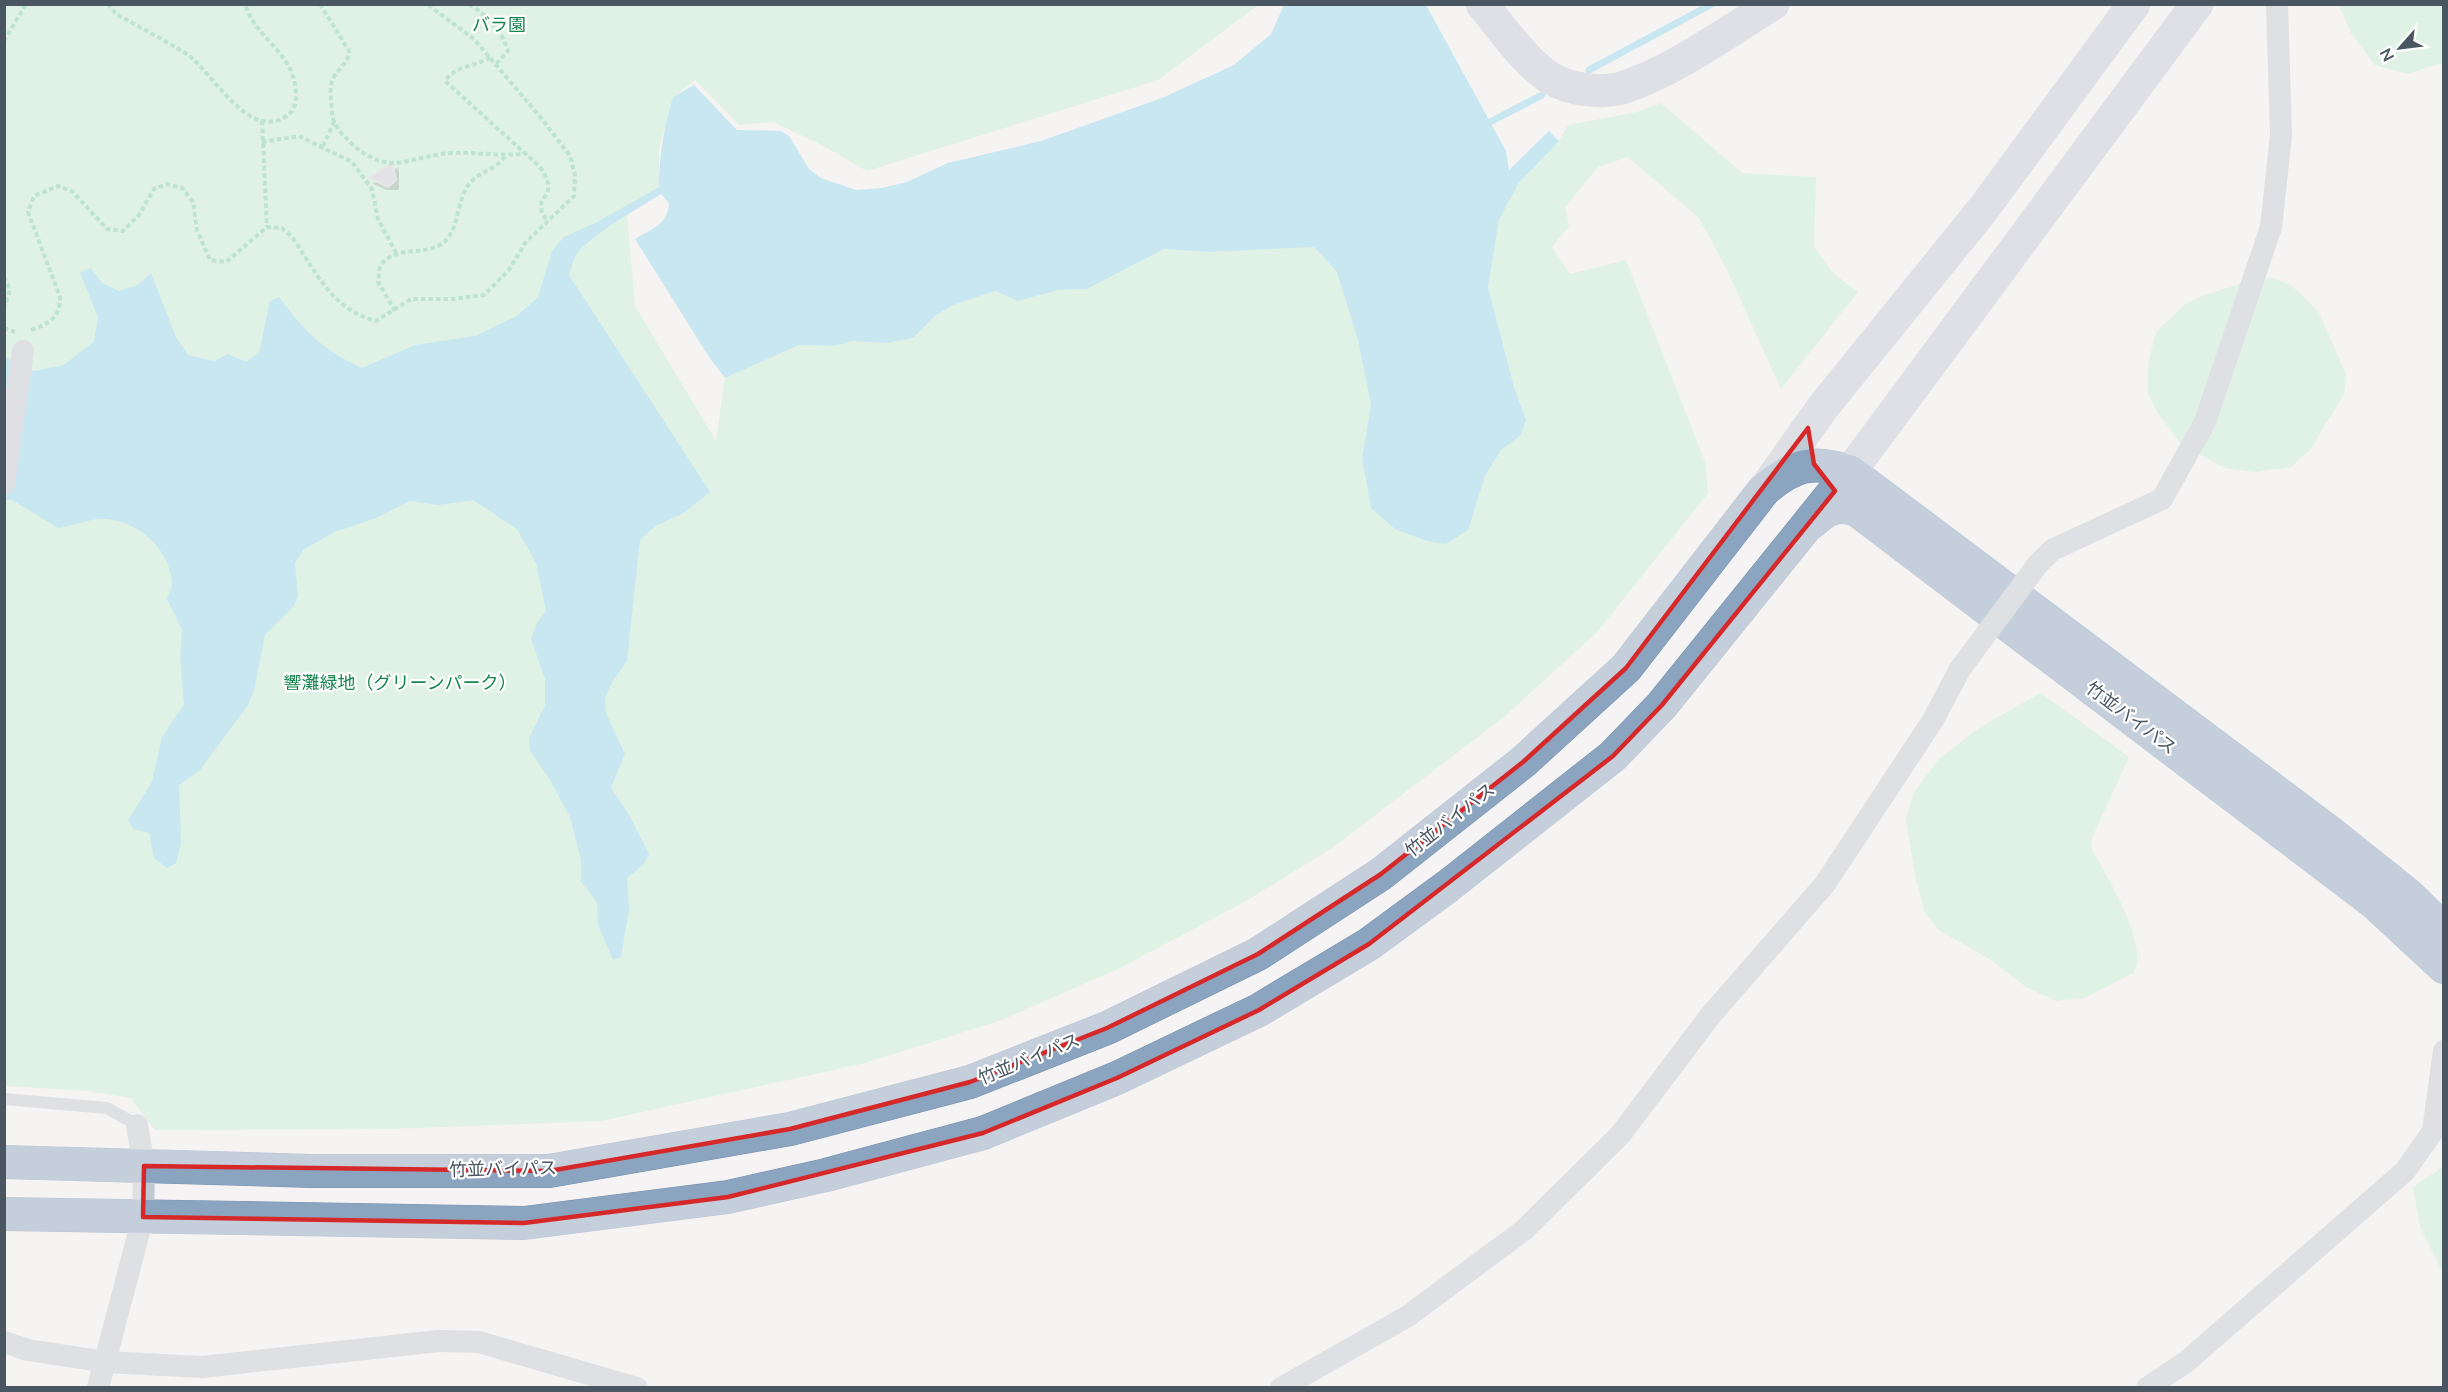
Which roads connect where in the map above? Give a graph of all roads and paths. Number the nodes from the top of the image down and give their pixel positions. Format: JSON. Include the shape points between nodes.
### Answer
{"nodes":[{"id":1,"x":26,"y":4,"type":"edge"},
{"id":2,"x":108,"y":4,"type":"edge"},
{"id":3,"x":245,"y":4,"type":"edge"},
{"id":4,"x":320,"y":4,"type":"edge"},
{"id":5,"x":427,"y":4,"type":"edge"},
{"id":6,"x":469,"y":4,"type":"edge"},
{"id":7,"x":1482,"y":4,"type":"edge"},
{"id":8,"x":1773,"y":4,"type":"edge"},
{"id":9,"x":2134,"y":4,"type":"edge"},
{"id":10,"x":2197,"y":4,"type":"edge"},
{"id":11,"x":2277,"y":4,"type":"edge"},
{"id":12,"x":4,"y":41,"type":"edge"},
{"id":13,"x":490,"y":57,"type":"junction"},
{"id":14,"x":496,"y":64,"type":"junction"},
{"id":15,"x":262,"y":121,"type":"junction"},
{"id":16,"x":334,"y":121,"type":"junction"},
{"id":17,"x":262,"y":142,"type":"junction"},
{"id":18,"x":323,"y":146,"type":"junction"},
{"id":19,"x":527,"y":153,"type":"junction"},
{"id":20,"x":506,"y":155,"type":"junction"},
{"id":21,"x":548,"y":222,"type":"junction"},
{"id":22,"x":267,"y":227,"type":"junction"},
{"id":23,"x":396,"y":253,"type":"junction"},
{"id":24,"x":4,"y":277,"type":"edge"},
{"id":25,"x":4,"y":308,"type":"edge"},
{"id":26,"x":395,"y":311,"type":"junction"},
{"id":27,"x":23,"y":342,"type":"joint"},
{"id":28,"x":1808,"y":429,"type":"junction"},
{"id":29,"x":1814,"y":464,"type":"junction"},
{"id":30,"x":4,"y":484,"type":"edge"},
{"id":31,"x":1764,"y":490,"type":"junction"},
{"id":32,"x":1854,"y":491,"type":"junction"},
{"id":33,"x":2444,"y":930,"type":"edge"},
{"id":34,"x":2444,"y":967,"type":"edge"},
{"id":35,"x":2444,"y":1051,"type":"edge"},
{"id":36,"x":4,"y":1099,"type":"edge"},
{"id":37,"x":137,"y":1125,"type":"joint"},
{"id":38,"x":4,"y":1162,"type":"edge"},
{"id":39,"x":144,"y":1166,"type":"junction"},
{"id":40,"x":4,"y":1214,"type":"edge"},
{"id":41,"x":143,"y":1217,"type":"junction"},
{"id":42,"x":4,"y":1342,"type":"edge"},
{"id":43,"x":105,"y":1362,"type":"junction"},
{"id":44,"x":98,"y":1388,"type":"edge"},
{"id":45,"x":638,"y":1388,"type":"edge"},
{"id":46,"x":1281,"y":1388,"type":"edge"},
{"id":47,"x":2146,"y":1388,"type":"edge"}],
"edges":[{"from":1,"to":12,"type":"path"},
{"from":2,"to":15,"type":"path","via":[[116,14],[189,56],[235,105]]},
{"from":3,"to":15,"type":"path","via":[[265,37],[287,59],[295,83],[296,104],[288,115],[278,122]]},
{"from":4,"to":16,"type":"path","via":[[349,51],[331,84]]},
{"from":5,"to":13,"type":"path","via":[[474,39]]},
{"from":6,"to":14,"type":"path","via":[[488,17],[503,36],[508,51]]},
{"from":7,"to":8,"type":"street","via":[[1550,78],[1580,89],[1619,89],[1652,76]]},
{"from":9,"to":28,"type":"street","via":[[1984,208]]},
{"from":10,"to":32,"type":"street","via":[[1872,443]]},
{"from":11,"to":46,"type":"street","bridge":true,"via":[[2281,135],[2271,227],[2205,422],[2162,498],[2052,550],[2038,564],[1960,669],[1933,720],[1825,884],[1710,1016],[1620,1135],[1524,1230],[1408,1316]]},
{"from":13,"to":14,"type":"path"},
{"from":13,"to":19,"type":"path","via":[[449,74],[445,81]]},
{"from":14,"to":21,"type":"path","via":[[570,156],[575,175],[573,196]]},
{"from":15,"to":17,"type":"path"},
{"from":16,"to":18,"type":"path"},
{"from":16,"to":20,"type":"path","via":[[340,133],[377,161],[407,162],[445,153]]},
{"from":17,"to":18,"type":"path","via":[[299,136]]},
{"from":17,"to":22,"type":"path"},
{"from":18,"to":23,"type":"path","via":[[352,162],[364,175],[372,189],[378,219]]},
{"from":19,"to":20,"type":"path"},
{"from":19,"to":21,"type":"path","via":[[549,181],[550,188],[540,206]]},
{"from":20,"to":23,"type":"path","via":[[495,168],[470,183],[446,240],[431,249]]},
{"from":21,"to":26,"type":"path","via":[[525,243],[509,270],[484,295],[411,299]]},
{"from":22,"to":26,"type":"path","via":[[282,228],[292,237],[338,304],[359,317],[376,321]]},
{"from":22,"to":27,"type":"path","via":[[226,262],[210,260],[197,230],[193,202],[182,188],[167,184],[154,189],[139,215],[123,231],[107,229],[72,191],[58,186],[34,196],[28,212],[60,297],[60,308],[54,318]]},
{"from":23,"to":26,"type":"path","via":[[385,260],[377,277]]},
{"from":24,"to":25,"type":"path","via":[[9,290]]},
{"from":27,"to":30,"type":"street"},
{"from":28,"to":29,"type":"street","via":[[1806,440]]},
{"from":28,"to":31,"type":"street"},
{"from":29,"to":31,"type":"highway","name":"竹並バイパス","via":[[1781,475]]},
{"from":29,"to":32,"type":"highway","name":"竹並バイパス","via":[[1830,465]]},
{"from":31,"to":39,"type":"highway","name":"竹並バイパス","via":[[1626,668],[1523,762],[1381,874],[1258,954],[1107,1028],[970,1082],[790,1129],[549,1171]]},
{"from":32,"to":33,"type":"highway","name":"竹並バイパス","via":[[2328,831],[2407,894]]},
{"from":32,"to":34,"type":"highway","name":"竹並バイパス","via":[[2375,903]]},
{"from":32,"to":41,"type":"highway","via":[[1846,506],[1833,507],[1808,526],[1662,705],[1613,756],[1369,944],[1259,1010],[1117,1078],[983,1133],[826,1176],[728,1197],[524,1223]]},
{"from":35,"to":47,"type":"street","via":[[2433,1131],[2405,1172],[2186,1362]]},
{"from":36,"to":37,"type":"lane","via":[[107,1108]]},
{"from":37,"to":39,"type":"street"},
{"from":38,"to":39,"type":"highway","name":"竹並バイパス"},
{"from":39,"to":41,"type":"street"},
{"from":40,"to":41,"type":"highway"},
{"from":41,"to":43,"type":"street"},
{"from":42,"to":43,"type":"street","via":[[28,1350]]},
{"from":43,"to":44,"type":"street"},
{"from":43,"to":45,"type":"street","via":[[202,1367],[438,1341],[479,1342]]}]}
